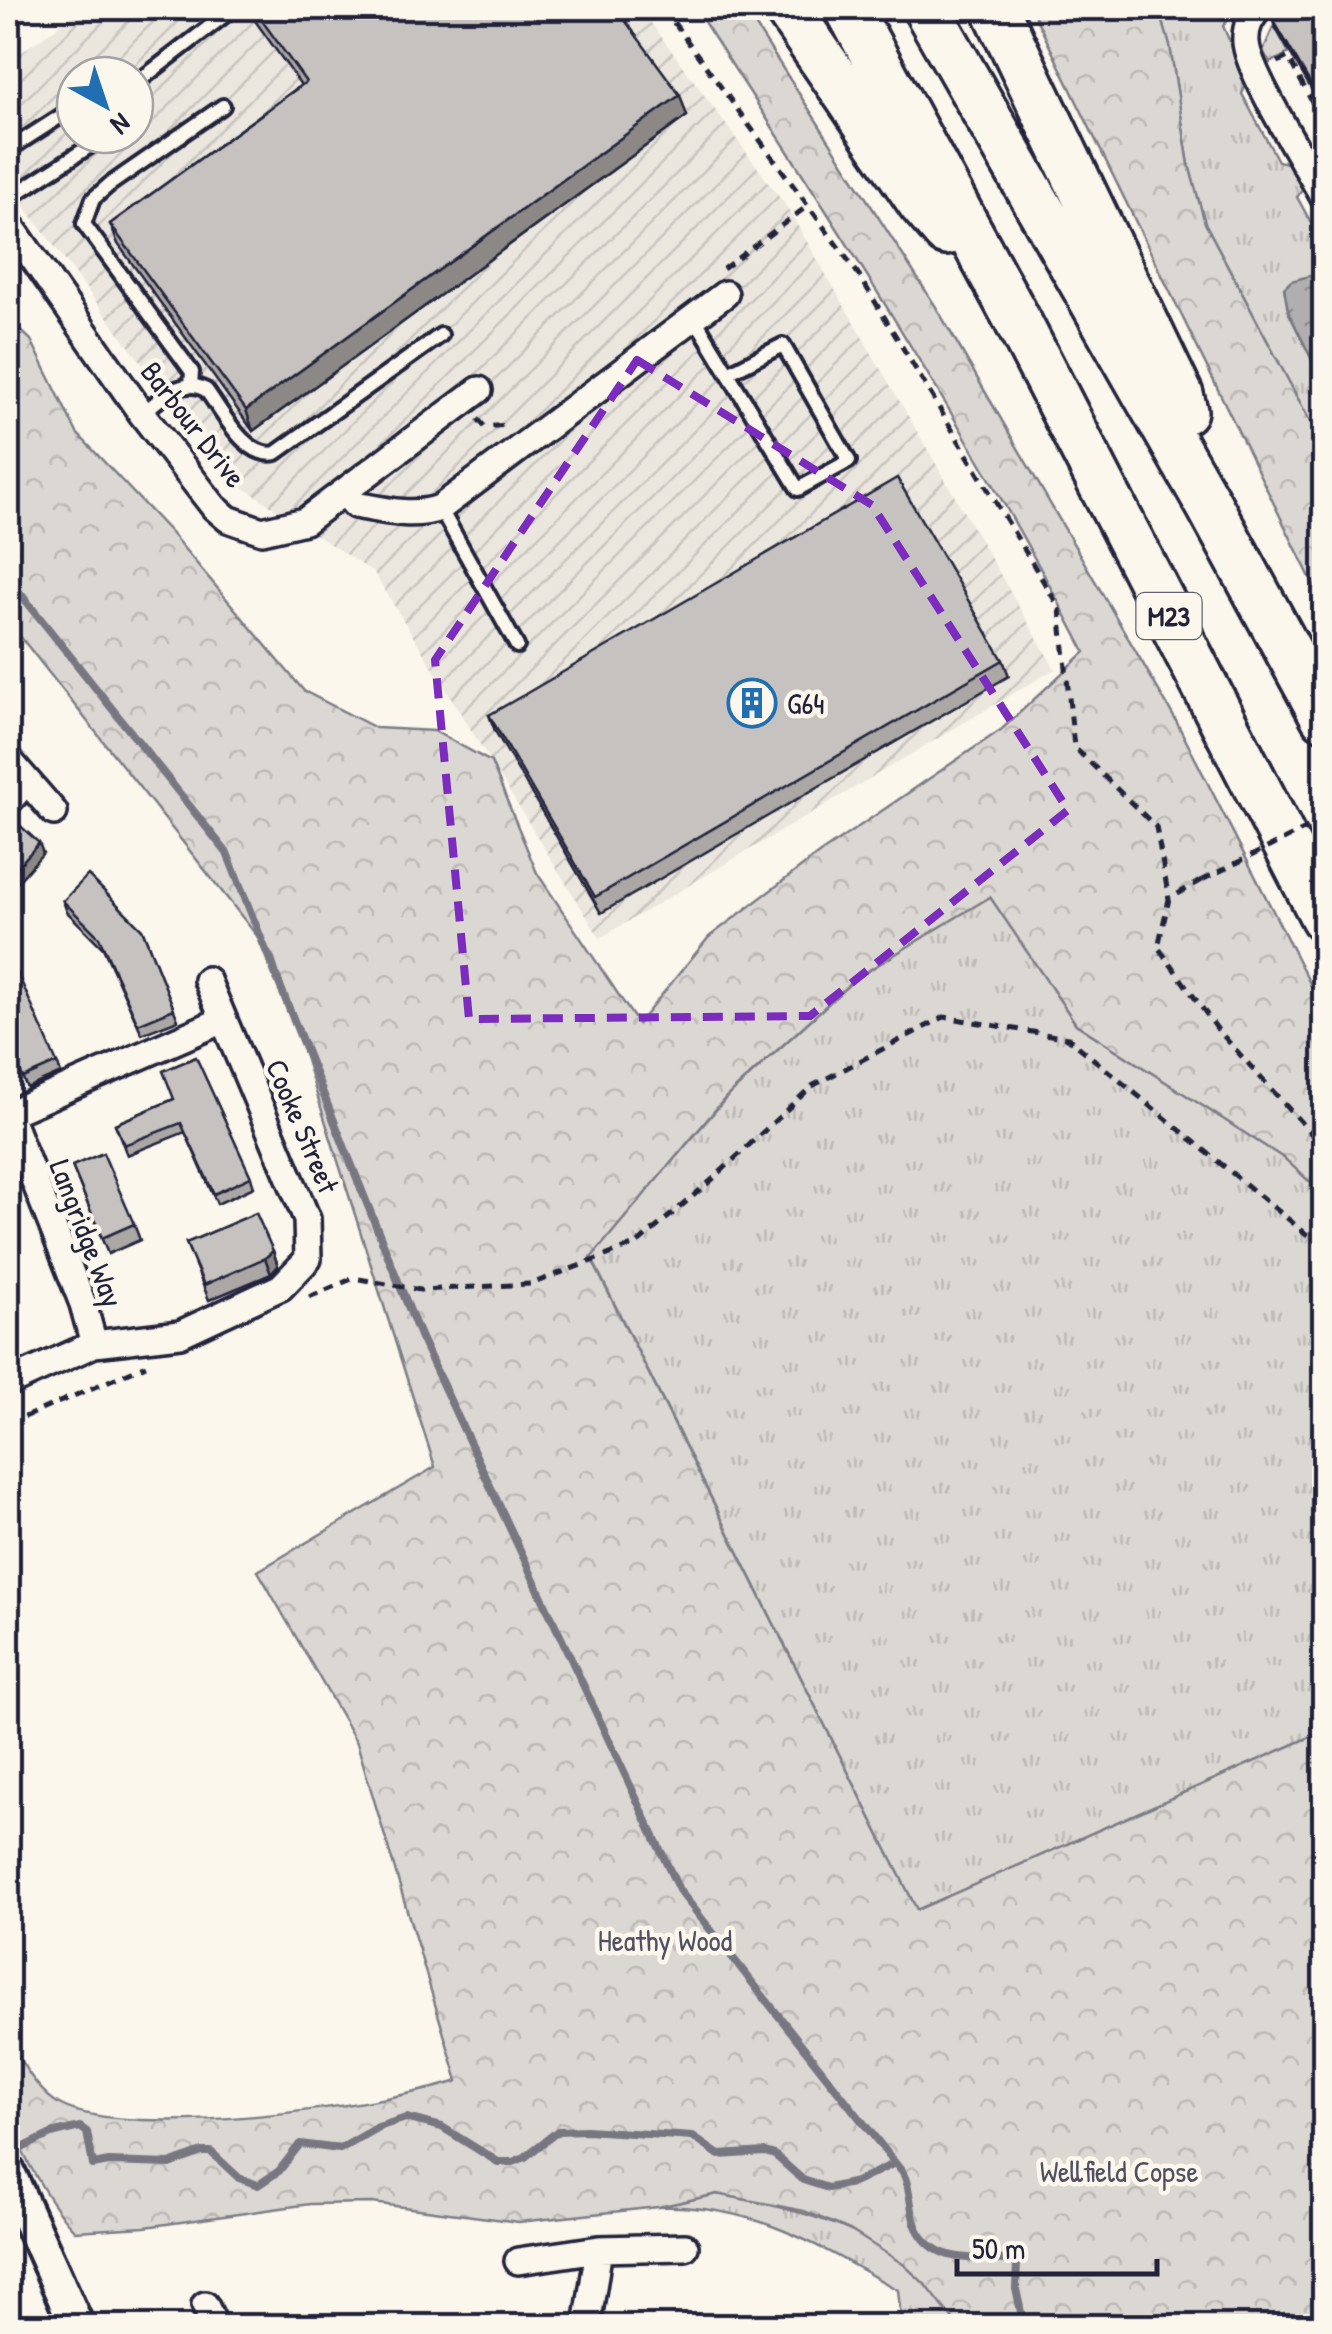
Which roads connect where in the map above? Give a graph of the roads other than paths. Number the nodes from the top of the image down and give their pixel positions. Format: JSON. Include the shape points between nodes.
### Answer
{"nodes":[{"id":1,"x":234,"y":8,"type":"edge"},
{"id":2,"x":787,"y":8,"type":"edge"},
{"id":3,"x":848,"y":8,"type":"edge"},
{"id":4,"x":926,"y":8,"type":"edge"},
{"id":5,"x":995,"y":8,"type":"edge"},
{"id":6,"x":1260,"y":8,"type":"edge"},
{"id":7,"x":155,"y":69,"type":"edge"},
{"id":8,"x":223,"y":106,"type":"dead end"},
{"id":9,"x":55,"y":120,"type":"edge"},
{"id":10,"x":8,"y":150,"type":"edge"},
{"id":11,"x":76,"y":155,"type":"edge"},
{"id":12,"x":1324,"y":198,"type":"edge"},
{"id":13,"x":8,"y":199,"type":"edge"},
{"id":14,"x":8,"y":222,"type":"edge"},
{"id":15,"x":725,"y":294,"type":"dead end"},
{"id":16,"x":1014,"y":314,"type":"junction"},
{"id":17,"x":694,"y":317,"type":"junction"},
{"id":18,"x":441,"y":335,"type":"dead end"},
{"id":19,"x":728,"y":373,"type":"junction"},
{"id":20,"x":191,"y":385,"type":"junction"},
{"id":21,"x":479,"y":390,"type":"dead end"},
{"id":22,"x":142,"y":414,"type":"junction"},
{"id":23,"x":344,"y":492,"type":"junction"},
{"id":24,"x":1209,"y":504,"type":"junction"},
{"id":25,"x":440,"y":508,"type":"junction"},
{"id":26,"x":517,"y":646,"type":"dead end"},
{"id":27,"x":1324,"y":717,"type":"edge"},
{"id":28,"x":8,"y":759,"type":"edge"},
{"id":29,"x":26,"y":783,"type":"junction"},
{"id":30,"x":8,"y":802,"type":"edge"},
{"id":31,"x":54,"y":812,"type":"dead end"},
{"id":32,"x":1324,"y":918,"type":"edge"},
{"id":33,"x":207,"y":980,"type":"dead end"},
{"id":34,"x":223,"y":1020,"type":"junction"},
{"id":35,"x":8,"y":1114,"type":"edge"},
{"id":36,"x":14,"y":1153,"type":"edge"},
{"id":37,"x":94,"y":1344,"type":"junction"},
{"id":38,"x":8,"y":1383,"type":"edge"},
{"id":39,"x":8,"y":2172,"type":"edge"},
{"id":40,"x":685,"y":2247,"type":"dead end"},
{"id":41,"x":599,"y":2249,"type":"junction"},
{"id":42,"x":518,"y":2261,"type":"dead end"},
{"id":43,"x":77,"y":2326,"type":"edge"},
{"id":44,"x":587,"y":2326,"type":"edge"}],
"edges":[{"from":1,"to":7,"type":"lane"},
{"from":2,"to":16,"type":"highway","number":"M23","via":[[921,203]]},
{"from":3,"to":16,"type":"highway","number":"M23"},
{"from":4,"to":24,"type":"highway"},
{"from":5,"to":24,"type":"highway","via":[[1180,394]]},
{"from":6,"to":12,"type":"street","via":[[1251,16],[1246,43]]},
{"from":8,"to":20,"type":"lane","via":[[109,185],[93,199],[84,224],[192,372]]},
{"from":9,"to":10,"type":"lane"},
{"from":11,"to":13,"type":"lane"},
{"from":14,"to":22,"type":"street","name":"Barbour Drive"},
{"from":15,"to":17,"type":"street"},
{"from":16,"to":32,"type":"highway","number":"M23"},
{"from":17,"to":19,"type":"lane"},
{"from":17,"to":25,"type":"street"},
{"from":18,"to":20,"type":"lane","via":[[265,456],[252,450],[206,390]]},
{"from":19,"to":19,"type":"lane","via":[[783,345],[850,461],[798,490]]},
{"from":20,"to":22,"type":"lane"},
{"from":21,"to":23,"type":"street","name":"Barbour Drive"},
{"from":22,"to":23,"type":"street","name":"Barbour Drive","via":[[228,518],[262,531],[280,529],[305,521]]},
{"from":23,"to":25,"type":"street","via":[[356,506],[405,513]]},
{"from":24,"to":27,"type":"highway"},
{"from":25,"to":26,"type":"lane"},
{"from":28,"to":29,"type":"street"},
{"from":29,"to":30,"type":"street"},
{"from":29,"to":31,"type":"street"},
{"from":33,"to":34,"type":"street","name":"Cooke Street"},
{"from":34,"to":35,"type":"street"},
{"from":34,"to":37,"type":"street","name":"Cooke Street","via":[[307,1219],[308,1259],[281,1288],[180,1334]]},
{"from":35,"to":36,"type":"street","name":"Langridge Way"},
{"from":36,"to":37,"type":"street","name":"Langridge Way","via":[[83,1304]]},
{"from":37,"to":38,"type":"street","name":"Langridge Way"},
{"from":39,"to":43,"type":"street"},
{"from":40,"to":41,"type":"street"},
{"from":41,"to":42,"type":"street"},
{"from":41,"to":44,"type":"street"}]}
